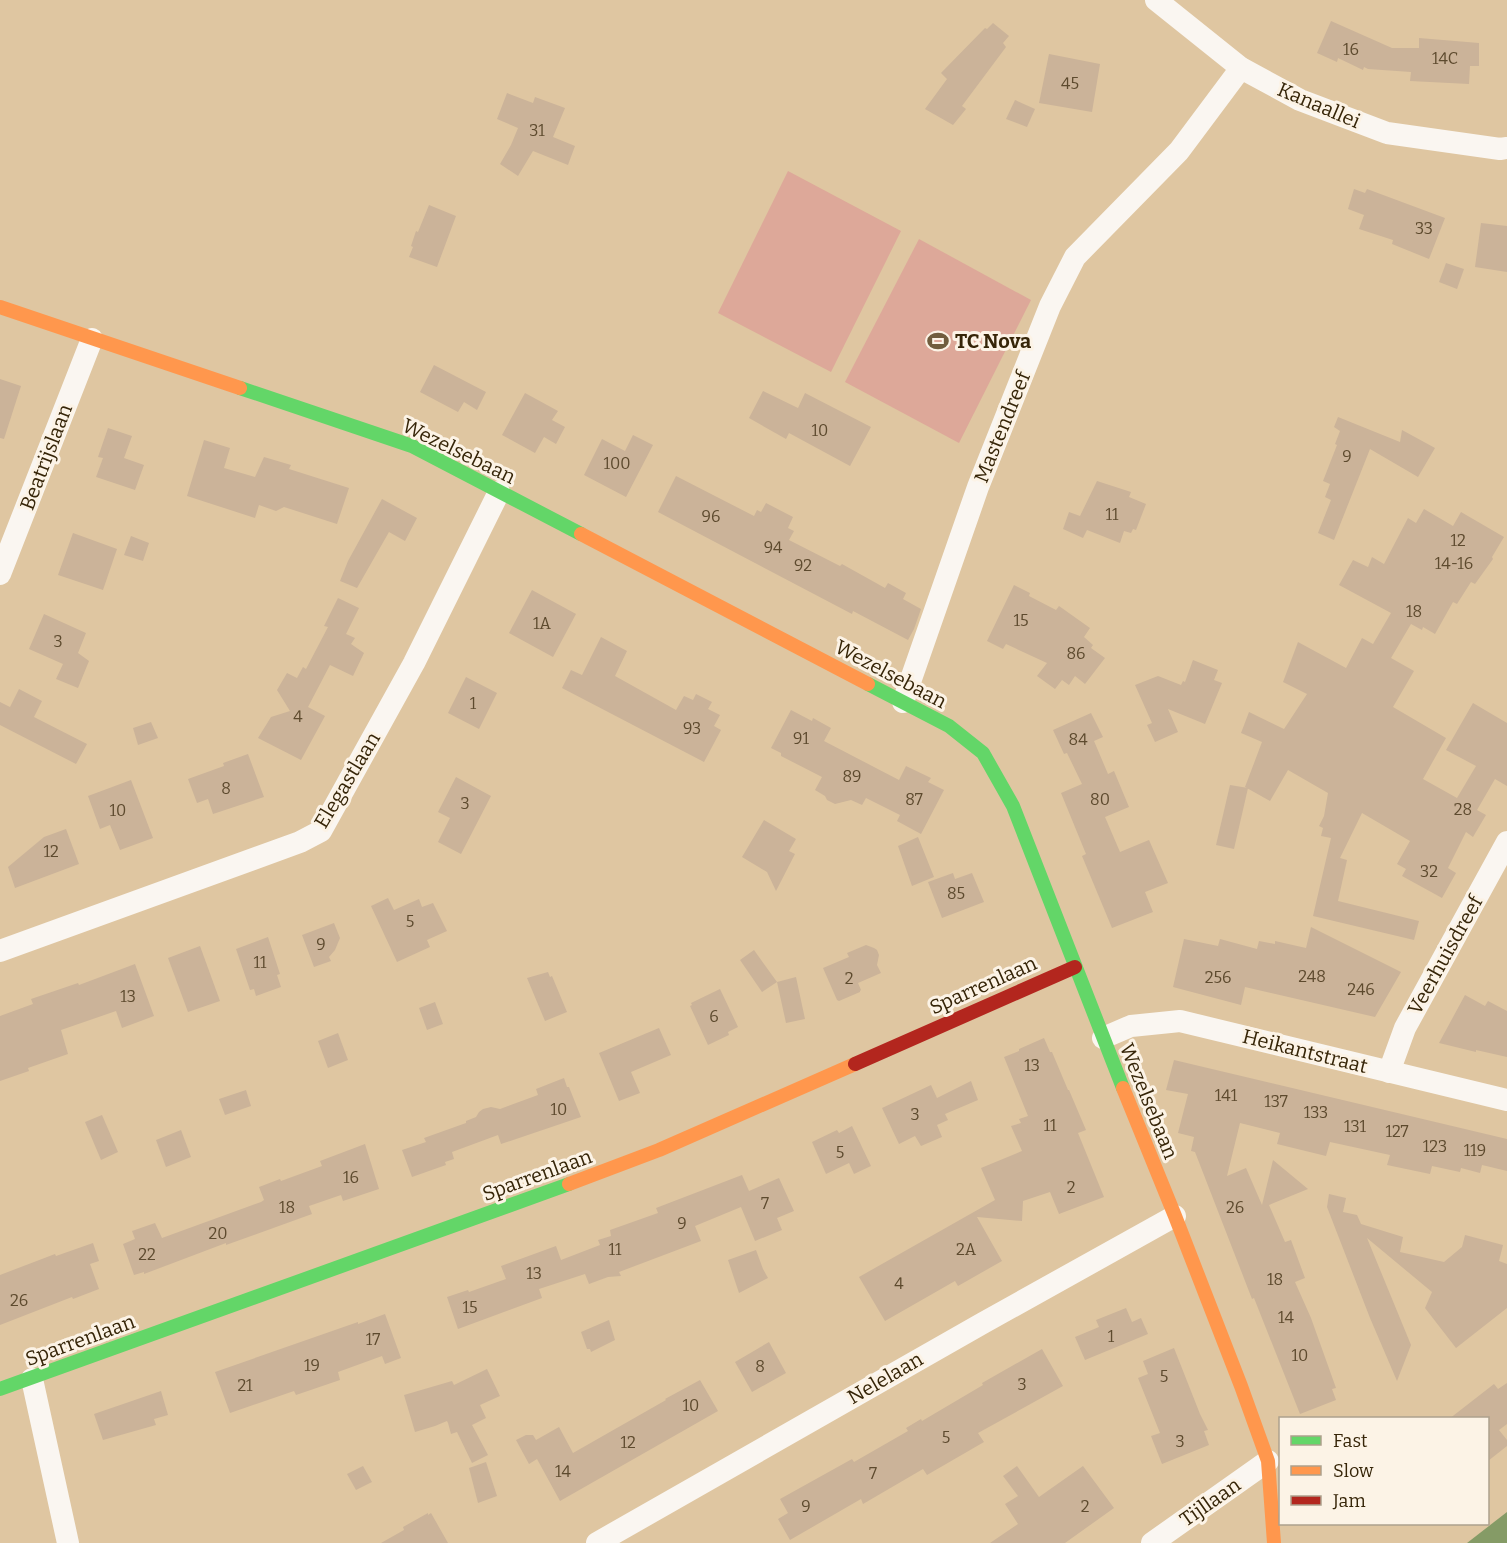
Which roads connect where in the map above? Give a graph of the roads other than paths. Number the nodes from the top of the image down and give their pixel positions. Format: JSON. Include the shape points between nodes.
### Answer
{"nodes":[{"id":1,"x":1156,"y":0,"type":"edge"},
{"id":2,"x":1241,"y":68,"type":"junction"},
{"id":3,"x":1507,"y":148,"type":"edge"},
{"id":4,"x":0,"y":308,"type":"edge"},
{"id":5,"x":92,"y":339,"type":"junction"},
{"id":6,"x":500,"y":492,"type":"junction"},
{"id":7,"x":0,"y":574,"type":"edge"},
{"id":8,"x":903,"y":702,"type":"junction"},
{"id":9,"x":1507,"y":842,"type":"edge"},
{"id":10,"x":0,"y":951,"type":"edge"},
{"id":11,"x":1075,"y":967,"type":"junction"},
{"id":12,"x":1103,"y":1038,"type":"junction"},
{"id":13,"x":1389,"y":1072,"type":"junction"},
{"id":14,"x":1507,"y":1100,"type":"edge"},
{"id":15,"x":1175,"y":1216,"type":"junction"},
{"id":16,"x":32,"y":1378,"type":"junction"},
{"id":17,"x":0,"y":1389,"type":"edge"},
{"id":18,"x":1268,"y":1461,"type":"junction"},
{"id":19,"x":68,"y":1543,"type":"edge"},
{"id":20,"x":597,"y":1543,"type":"edge"},
{"id":21,"x":1152,"y":1543,"type":"edge"},
{"id":22,"x":1274,"y":1543,"type":"edge"}],
"edges":[{"from":1,"to":2,"type":"street","name":"Kanaallei"},
{"from":2,"to":3,"type":"street","name":"Kanaallei","via":[[1300,100],[1387,133]]},
{"from":2,"to":8,"type":"street","name":"Mastendreef","via":[[1179,151],[1075,257],[1050,306],[978,486]]},
{"from":4,"to":5,"type":"street","name":"Wezelsebaan"},
{"from":5,"to":6,"type":"street","name":"Wezelsebaan","via":[[412,446]]},
{"from":5,"to":7,"type":"street","name":"Beatrijslaan"},
{"from":6,"to":8,"type":"street","name":"Wezelsebaan"},
{"from":6,"to":10,"type":"street","name":"Elegastlaan","via":[[414,663],[321,831]]},
{"from":8,"to":11,"type":"street","name":"Wezelsebaan","via":[[949,726],[983,753],[1013,806]]},
{"from":9,"to":13,"type":"street","name":"Veerhuisdreef","via":[[1405,1028]]},
{"from":11,"to":12,"type":"street","name":"Wezelsebaan"},
{"from":11,"to":16,"type":"street","name":"Sparrenlaan","via":[[659,1150]]},
{"from":12,"to":13,"type":"street","name":"Heikantstraat","via":[[1131,1026],[1180,1021]]},
{"from":12,"to":15,"type":"street","name":"Wezelsebaan"},
{"from":13,"to":14,"type":"street","name":"Heikantstraat"},
{"from":15,"to":18,"type":"street","name":"Wezelsebaan"},
{"from":15,"to":20,"type":"street","name":"Nelelaan"},
{"from":16,"to":17,"type":"street","name":"Sparrenlaan"},
{"from":16,"to":19,"type":"street"},
{"from":18,"to":21,"type":"street","name":"Tijllaan"},
{"from":18,"to":22,"type":"street","name":"Wezelsebaan"}]}
